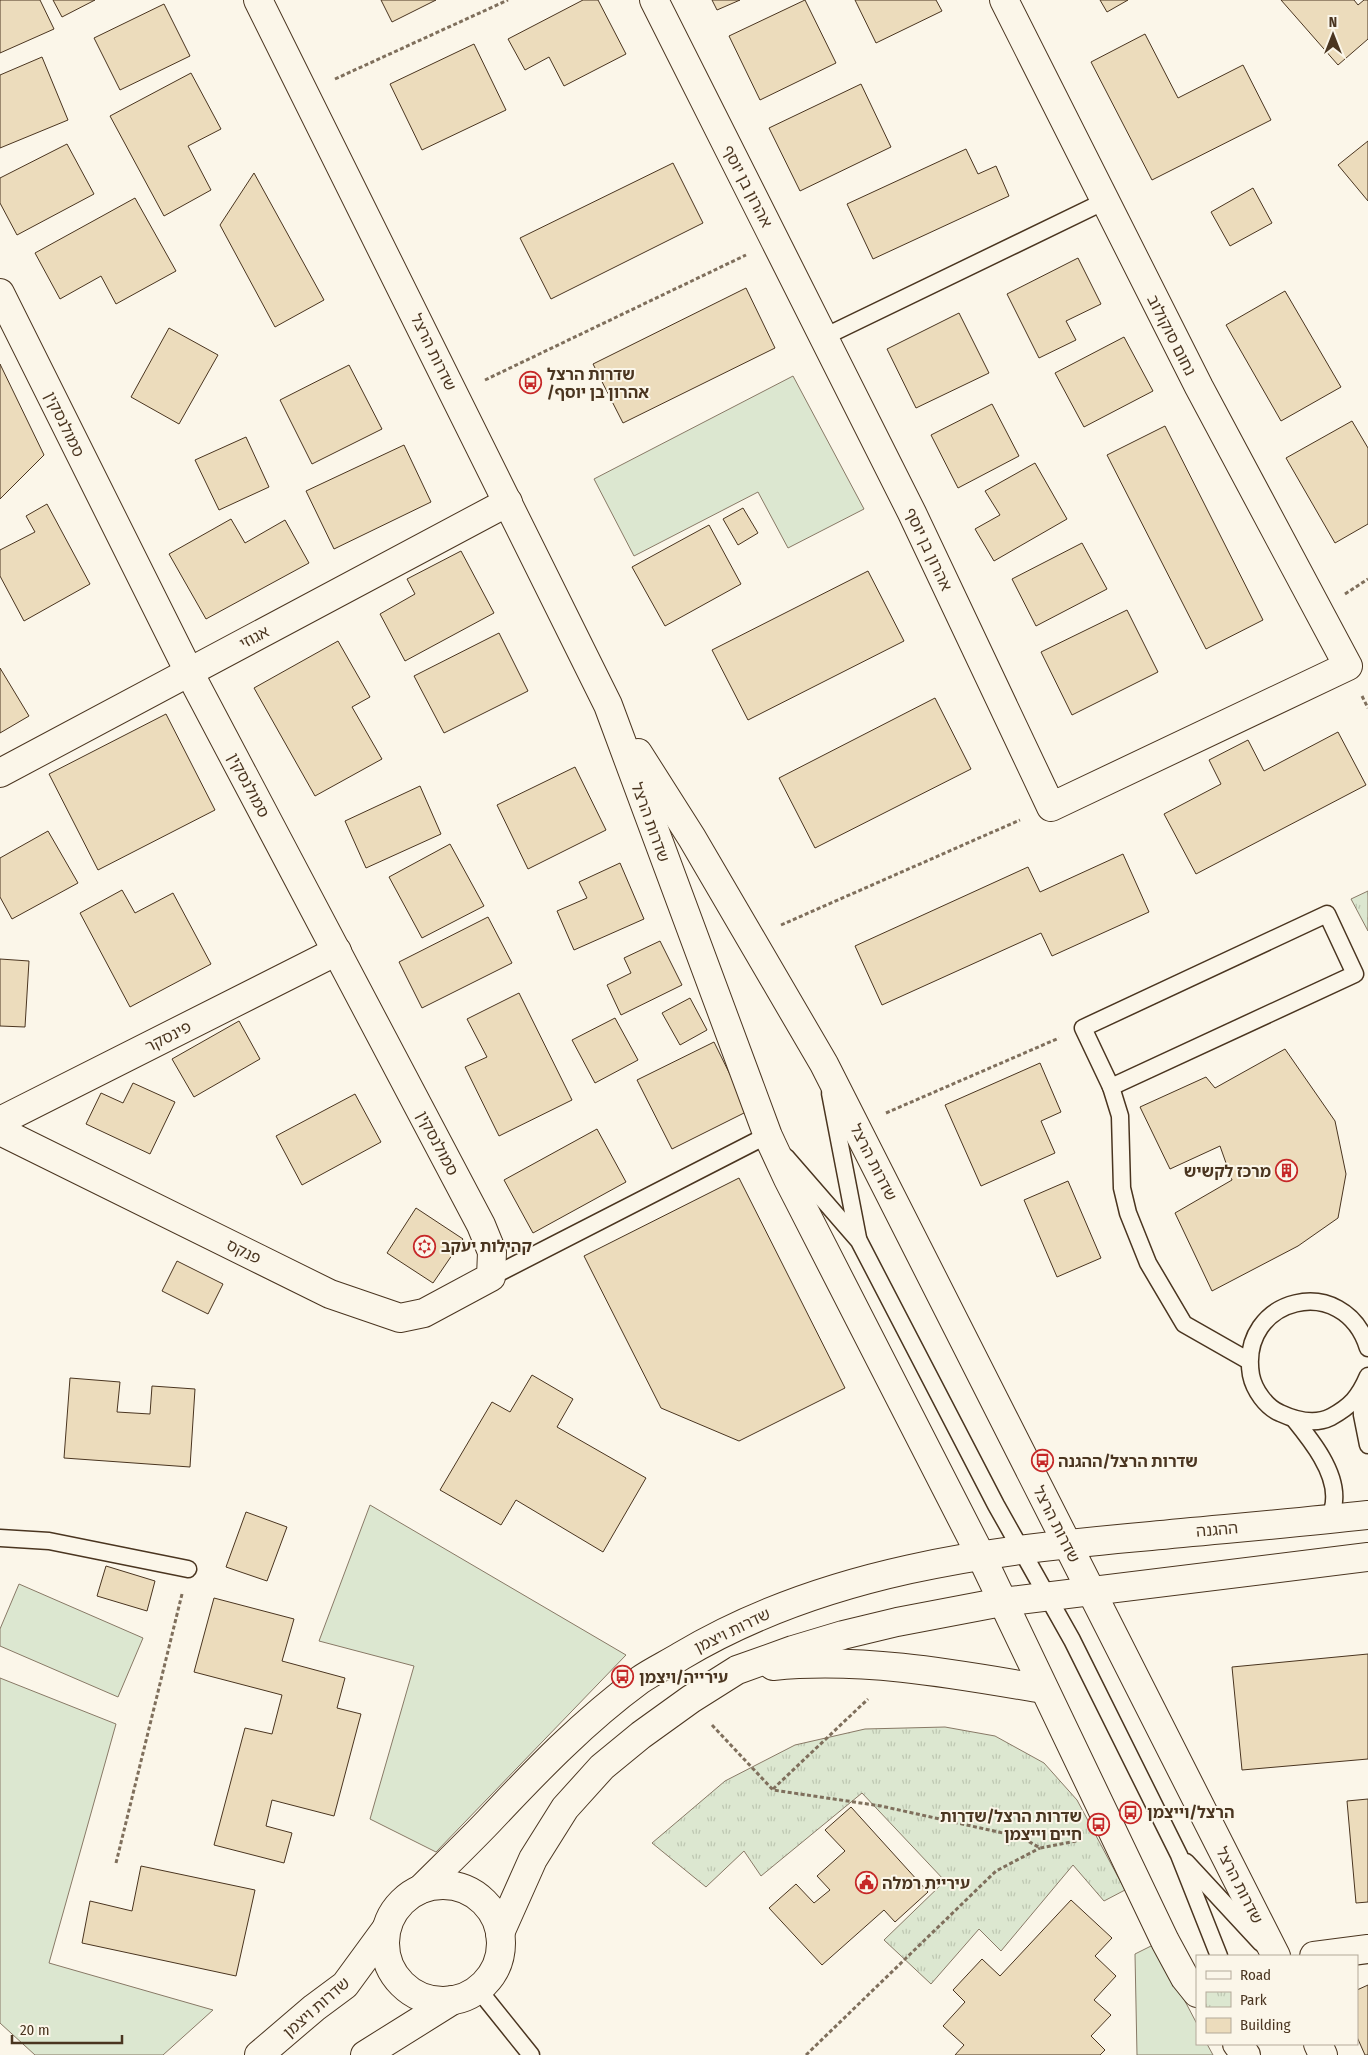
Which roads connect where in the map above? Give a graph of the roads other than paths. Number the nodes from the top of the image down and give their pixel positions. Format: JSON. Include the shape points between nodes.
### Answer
{"nodes":[{"id":1,"x":258,"y":0,"type":"edge"},
{"id":2,"x":654,"y":0,"type":"edge"},
{"id":3,"x":1004,"y":0,"type":"edge"},
{"id":4,"x":1105,"y":201,"type":"junction"},
{"id":5,"x":0,"y":293,"type":"edge"},
{"id":6,"x":824,"y":337,"type":"junction"},
{"id":7,"x":508,"y":502,"type":"junction"},
{"id":8,"x":189,"y":672,"type":"junction"},
{"id":9,"x":608,"y":705,"type":"junction"},
{"id":10,"x":0,"y":773,"type":"edge"},
{"id":11,"x":1051,"y":807,"type":"joint"},
{"id":12,"x":337,"y":951,"type":"junction"},
{"id":13,"x":824,"y":1064,"type":"junction"},
{"id":14,"x":1111,"y":1087,"type":"junction"},
{"id":15,"x":0,"y":1121,"type":"edge"},
{"id":16,"x":0,"y":1131,"type":"edge"},
{"id":17,"x":764,"y":1137,"type":"junction"},
{"id":18,"x":859,"y":1241,"type":"junction"},
{"id":19,"x":491,"y":1277,"type":"junction"},
{"id":20,"x":1368,"y":1348,"type":"edge"},
{"id":21,"x":1249,"y":1361,"type":"junction"},
{"id":22,"x":1368,"y":1376,"type":"edge"},
{"id":23,"x":1361,"y":1394,"type":"junction"},
{"id":24,"x":1294,"y":1419,"type":"junction"},
{"id":25,"x":1368,"y":1445,"type":"edge"},
{"id":26,"x":1368,"y":1515,"type":"edge"},
{"id":27,"x":1329,"y":1519,"type":"junction"},
{"id":28,"x":0,"y":1538,"type":"edge"},
{"id":29,"x":1067,"y":1544,"type":"junction"},
{"id":30,"x":1021,"y":1550,"type":"junction"},
{"id":31,"x":980,"y":1556,"type":"junction"},
{"id":32,"x":1368,"y":1557,"type":"edge"},
{"id":33,"x":188,"y":1569,"type":"road end"},
{"id":34,"x":1091,"y":1591,"type":"junction"},
{"id":35,"x":1048,"y":1596,"type":"junction"},
{"id":36,"x":1002,"y":1602,"type":"junction"},
{"id":37,"x":737,"y":1670,"type":"junction"},
{"id":38,"x":1043,"y":1689,"type":"junction"},
{"id":39,"x":1179,"y":1855,"type":"junction"},
{"id":40,"x":421,"y":1889,"type":"junction"},
{"id":41,"x":386,"y":1929,"type":"junction"},
{"id":42,"x":500,"y":1933,"type":"junction"},
{"id":43,"x":1362,"y":1949,"type":"edge"},
{"id":44,"x":1219,"y":1955,"type":"edge"},
{"id":45,"x":1273,"y":1955,"type":"edge"},
{"id":46,"x":1273,"y":1955,"type":"edge"},
{"id":47,"x":1321,"y":1955,"type":"edge"},
{"id":48,"x":478,"y":1989,"type":"junction"},
{"id":49,"x":1196,"y":1992,"type":"edge"},
{"id":50,"x":453,"y":2000,"type":"junction"},
{"id":51,"x":1238,"y":2045,"type":"edge"},
{"id":52,"x":259,"y":2055,"type":"edge"},
{"id":53,"x":364,"y":2055,"type":"edge"},
{"id":54,"x":531,"y":2055,"type":"edge"},
{"id":55,"x":1246,"y":2055,"type":"edge"}],
"edges":[{"from":1,"to":7,"type":"street","name":"שדרות הרצל"},
{"from":2,"to":6,"type":"street","name":"אהרון בן יוסף"},
{"from":3,"to":4,"type":"street","name":"נחום סוקולוב"},
{"from":4,"to":6,"type":"lane"},
{"from":4,"to":11,"type":"street","name":"נחום סוקולוב","via":[[1199,387],[1348,666]]},
{"from":5,"to":8,"type":"street","name":"סמולנסקין"},
{"from":6,"to":11,"type":"street","name":"אהרון בן יוסף","via":[[912,513]]},
{"from":7,"to":8,"type":"street","name":"אגוזי"},
{"from":7,"to":9,"type":"street","name":"שדרות הרצל"},
{"from":8,"to":10,"type":"street","name":"אגוזי"},
{"from":8,"to":12,"type":"street","name":"סמולנסקין"},
{"from":9,"to":13,"type":"street","name":"שדרות הרצל","via":[[692,838]]},
{"from":9,"to":17,"type":"street","name":"שדרות הרצל"},
{"from":12,"to":15,"type":"street","name":"פינסקר"},
{"from":12,"to":19,"type":"street","name":"סמולנסקין","via":[[481,1225],[492,1252]]},
{"from":13,"to":18,"type":"lane","name":"שדרות הרצל"},
{"from":13,"to":29,"type":"street","name":"שדרות הרצל"},
{"from":14,"to":14,"type":"lane","via":[[1355,974],[1327,914],[1083,1028]]},
{"from":14,"to":21,"type":"lane","via":[[1120,1116],[1122,1188],[1128,1213],[1148,1263],[1184,1324]]},
{"from":16,"to":19,"type":"street","name":"פנקס","via":[[330,1294],[400,1318],[424,1313]]},
{"from":17,"to":18,"type":"lane","name":"שדרות הרצל"},
{"from":17,"to":19,"type":"lane"},
{"from":17,"to":31,"type":"street","name":"שדרות הרצל"},
{"from":18,"to":30,"type":"lane","name":"שדרות הרצל"},
{"from":20,"to":21,"type":"lane","via":[[1364,1334],[1351,1317],[1334,1306],[1313,1301],[1299,1302],[1280,1309],[1263,1322],[1252,1340]]},
{"from":21,"to":24,"type":"lane","via":[[1252,1382],[1260,1396],[1275,1411]]},
{"from":22,"to":23,"type":"lane"},
{"from":23,"to":24,"type":"lane","via":[[1346,1409],[1327,1419]]},
{"from":23,"to":25,"type":"lane"},
{"from":24,"to":27,"type":"lane","via":[[1321,1455],[1332,1482],[1335,1500]]},
{"from":26,"to":27,"type":"street","name":"ההגנה"},
{"from":27,"to":29,"type":"street","name":"ההגנה"},
{"from":28,"to":33,"type":"lane","via":[[49,1541]]},
{"from":29,"to":30,"type":"street","name":"שדרות ויצמן"},
{"from":29,"to":34,"type":"street","name":"שדרות הרצל"},
{"from":30,"to":31,"type":"street","name":"שדרות ויצמן"},
{"from":30,"to":35,"type":"lane","name":"שדרות הרצל"},
{"from":31,"to":36,"type":"street","name":"שדרות הרצל"},
{"from":31,"to":40,"type":"street","name":"שדרות ויצמן","via":[[871,1578],[774,1609],[699,1645],[642,1679],[592,1718]]},
{"from":32,"to":34,"type":"street"},
{"from":34,"to":35,"type":"street"},
{"from":34,"to":45,"type":"street","name":"שדרות הרצל"},
{"from":35,"to":36,"type":"street"},
{"from":35,"to":39,"type":"lane","name":"שדרות הרצל"},
{"from":36,"to":37,"type":"street","via":[[843,1635]]},
{"from":36,"to":38,"type":"street","name":"שדרות הרצל"},
{"from":37,"to":38,"type":"street","via":[[832,1664],[900,1669]]},
{"from":37,"to":42,"type":"street","via":[[640,1735],[602,1767],[565,1808],[533,1859]]},
{"from":38,"to":49,"type":"street","name":"שדרות הרצל","via":[[1165,1941]]},
{"from":39,"to":44,"type":"lane","name":"שדרות הרצל"},
{"from":39,"to":46,"type":"lane","name":"שדרות הרצל"},
{"from":40,"to":41,"type":"street","via":[[405,1898],[393,1912]]},
{"from":40,"to":42,"type":"street","via":[[438,1884],[472,1892],[495,1917]]},
{"from":41,"to":50,"type":"street","via":[[384,1948],[389,1967],[400,1983],[415,1994],[434,2000]]},
{"from":41,"to":52,"type":"street","name":"שדרות ויצמן","via":[[345,1985]]},
{"from":42,"to":48,"type":"street","via":[[501,1949],[496,1964]]},
{"from":43,"to":47,"type":"street"},
{"from":48,"to":50,"type":"street"},
{"from":48,"to":54,"type":"lane"},
{"from":50,"to":53,"type":"street"},
{"from":51,"to":55,"type":"street"}]}
